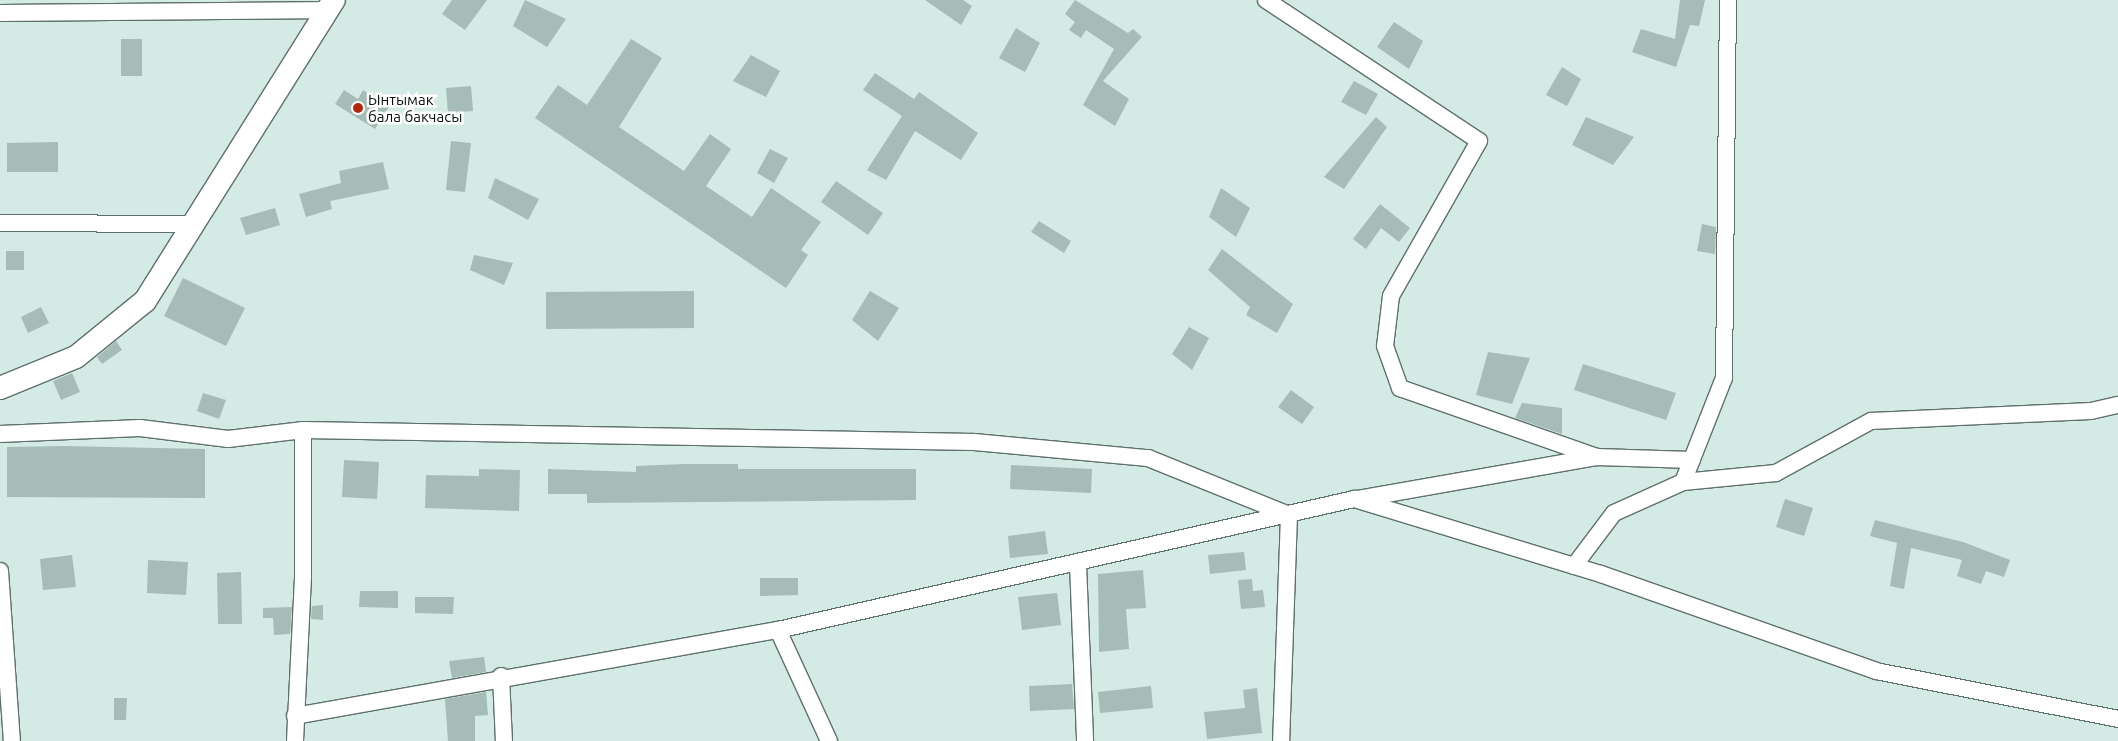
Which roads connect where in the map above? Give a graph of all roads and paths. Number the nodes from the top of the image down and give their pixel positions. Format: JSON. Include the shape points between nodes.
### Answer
{"nodes":[{"id":1,"x":1266,"y":0,"type":"edge"},
{"id":2,"x":1728,"y":0,"type":"edge"},
{"id":3,"x":331,"y":5,"type":"edge"},
{"id":4,"x":0,"y":13,"type":"edge"},
{"id":5,"x":0,"y":223,"type":"edge"},
{"id":6,"x":195,"y":224,"type":"junction"},
{"id":7,"x":0,"y":388,"type":"edge"},
{"id":8,"x":2118,"y":405,"type":"edge"},
{"id":9,"x":303,"y":430,"type":"junction"},
{"id":10,"x":0,"y":434,"type":"edge"},
{"id":11,"x":1597,"y":457,"type":"junction"},
{"id":12,"x":1692,"y":460,"type":"junction"},
{"id":13,"x":1683,"y":482,"type":"junction"},
{"id":14,"x":1354,"y":499,"type":"junction"},
{"id":15,"x":1290,"y":514,"type":"junction"},
{"id":16,"x":1078,"y":564,"type":"junction"},
{"id":17,"x":1574,"y":566,"type":"junction"},
{"id":18,"x":0,"y":571,"type":"edge"},
{"id":19,"x":778,"y":630,"type":"junction"},
{"id":20,"x":502,"y":676,"type":"junction"},
{"id":21,"x":295,"y":716,"type":"junction"},
{"id":22,"x":2118,"y":719,"type":"edge"},
{"id":23,"x":12,"y":741,"type":"edge"},
{"id":24,"x":295,"y":741,"type":"edge"},
{"id":25,"x":504,"y":741,"type":"edge"},
{"id":26,"x":829,"y":741,"type":"edge"},
{"id":27,"x":1085,"y":741,"type":"edge"},
{"id":28,"x":1281,"y":741,"type":"edge"}],
"edges":[{"from":1,"to":11,"type":"street","via":[[1479,141],[1392,296],[1385,346],[1400,388]]},
{"from":2,"to":12,"type":"street","via":[[1724,378]]},
{"from":3,"to":4,"type":"street"},
{"from":3,"to":6,"type":"street"},
{"from":5,"to":6,"type":"street"},
{"from":6,"to":7,"type":"street","via":[[145,301],[76,357]]},
{"from":8,"to":13,"type":"street","via":[[2091,411],[1871,421],[1776,473]]},
{"from":9,"to":10,"type":"street","via":[[228,439],[140,428]]},
{"from":9,"to":15,"type":"street","via":[[974,442],[1148,458]]},
{"from":9,"to":21,"type":"street","via":[[303,577]]},
{"from":11,"to":12,"type":"street"},
{"from":11,"to":14,"type":"street"},
{"from":12,"to":13,"type":"street"},
{"from":13,"to":17,"type":"street","via":[[1614,513]]},
{"from":14,"to":15,"type":"street"},
{"from":14,"to":17,"type":"street"},
{"from":15,"to":16,"type":"street"},
{"from":15,"to":28,"type":"street"},
{"from":16,"to":19,"type":"street"},
{"from":16,"to":27,"type":"street"},
{"from":17,"to":22,"type":"street","via":[[1876,671]]},
{"from":18,"to":23,"type":"street"},
{"from":19,"to":20,"type":"street"},
{"from":19,"to":26,"type":"street"},
{"from":20,"to":21,"type":"street"},
{"from":20,"to":25,"type":"street"},
{"from":21,"to":24,"type":"street"}]}
